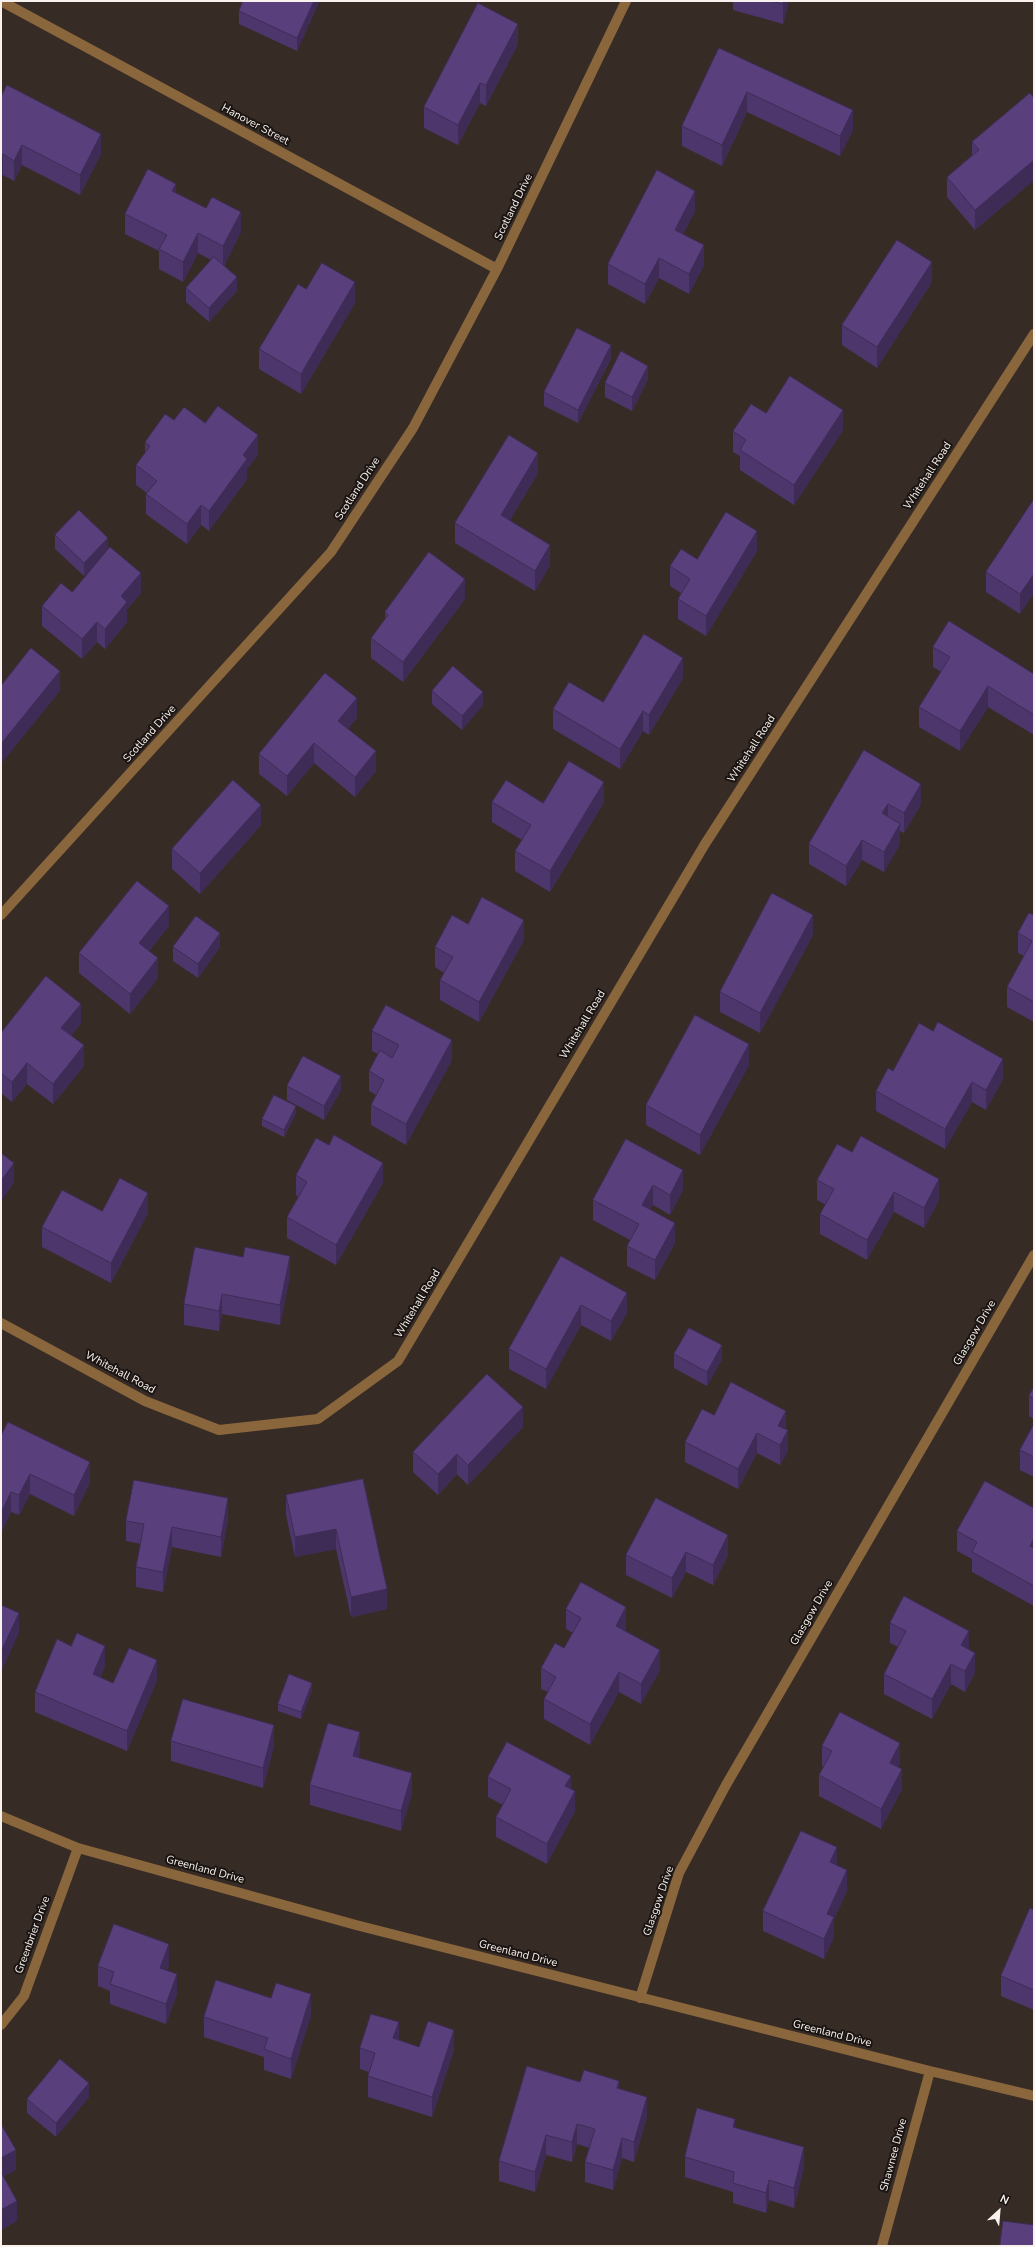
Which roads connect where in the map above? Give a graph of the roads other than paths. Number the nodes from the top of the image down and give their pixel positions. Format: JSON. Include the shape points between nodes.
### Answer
{"nodes":[{"id":1,"x":1,"y":1,"type":"edge"},
{"id":2,"x":626,"y":1,"type":"edge"},
{"id":3,"x":497,"y":269,"type":"junction"},
{"id":4,"x":1034,"y":334,"type":"edge"},
{"id":5,"x":1,"y":915,"type":"edge"},
{"id":6,"x":1034,"y":1255,"type":"edge"},
{"id":7,"x":1,"y":1322,"type":"edge"},
{"id":8,"x":1,"y":1816,"type":"edge"},
{"id":9,"x":78,"y":1848,"type":"junction"},
{"id":10,"x":640,"y":1998,"type":"junction"},
{"id":11,"x":1,"y":2025,"type":"edge"},
{"id":12,"x":930,"y":2071,"type":"junction"},
{"id":13,"x":1034,"y":2096,"type":"edge"},
{"id":14,"x":882,"y":2246,"type":"edge"}],
"edges":[{"from":1,"to":3,"type":"street","name":"Hanover Street"},
{"from":2,"to":3,"type":"street","name":"Scotland Drive"},
{"from":3,"to":5,"type":"street","name":"Scotland Drive","via":[[413,428],[331,552]]},
{"from":4,"to":7,"type":"street","name":"Whitehall Road","via":[[705,844],[398,1361],[318,1419],[219,1430],[145,1401]]},
{"from":6,"to":10,"type":"street","name":"Glasgow Drive","via":[[722,1792],[679,1873]]},
{"from":8,"to":9,"type":"street","name":"Greenland Drive"},
{"from":9,"to":10,"type":"street","name":"Greenland Drive","via":[[356,1925]]},
{"from":9,"to":11,"type":"street","name":"Greenbrier Drive","via":[[24,1996]]},
{"from":10,"to":12,"type":"street","name":"Greenland Drive"},
{"from":12,"to":13,"type":"street","name":"Greenland Drive"},
{"from":12,"to":14,"type":"street","name":"Shawnee Drive"}]}
